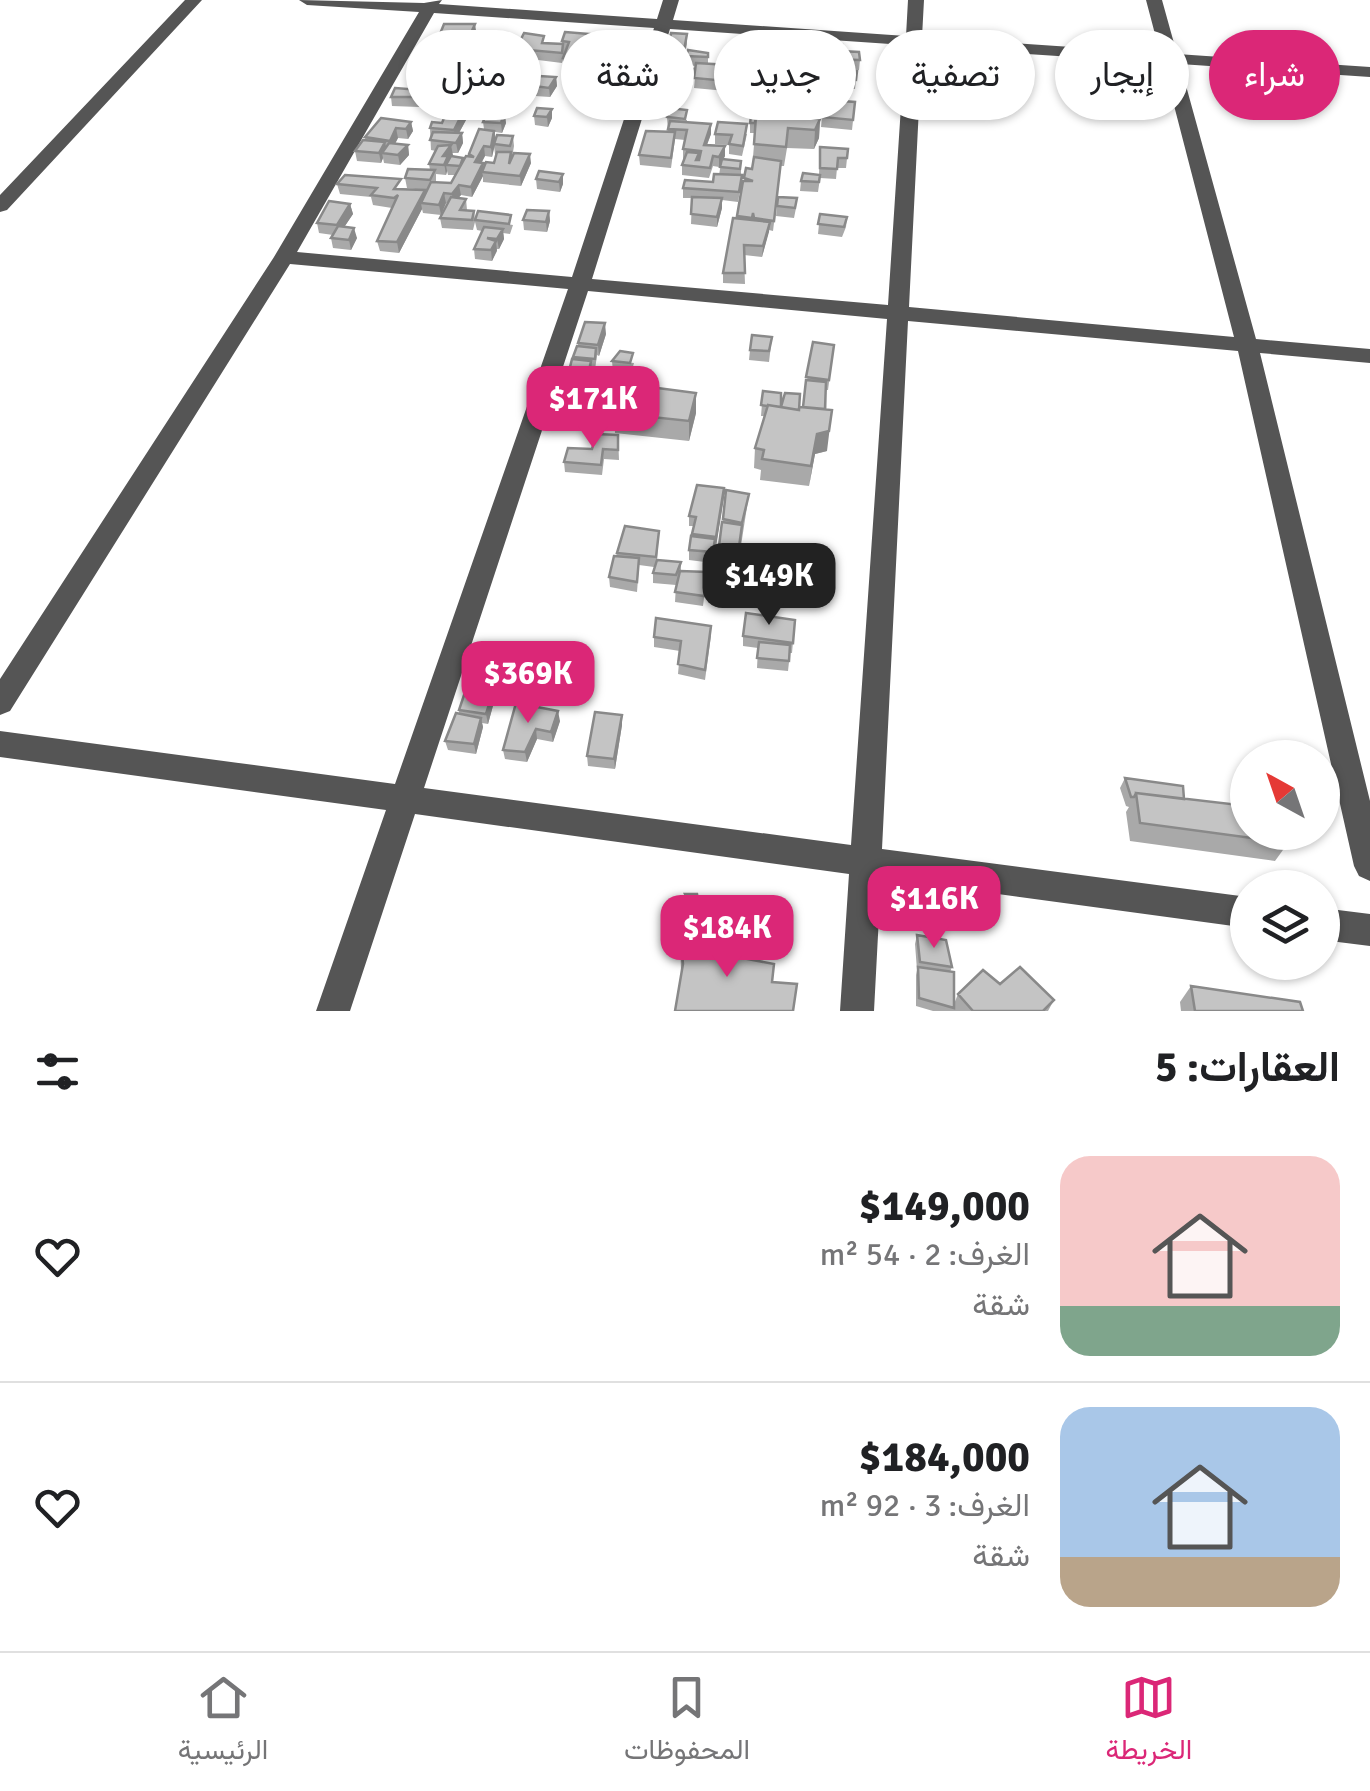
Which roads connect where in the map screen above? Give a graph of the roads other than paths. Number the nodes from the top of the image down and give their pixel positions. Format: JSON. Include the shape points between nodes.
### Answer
{"nodes":[{"id":1,"x":194,"y":0,"type":"edge"},
{"id":2,"x":306,"y":0,"type":"edge"},
{"id":3,"x":916,"y":0,"type":"edge"},
{"id":4,"x":1154,"y":0,"type":"edge"},
{"id":5,"x":431,"y":5,"type":"edge"},
{"id":6,"x":667,"y":12,"type":"edge"},
{"id":7,"x":914,"y":30,"type":"edge"},
{"id":8,"x":1162,"y":30,"type":"edge"},
{"id":9,"x":876,"y":36,"type":"edge"},
{"id":10,"x":1189,"y":58,"type":"edge"},
{"id":11,"x":1370,"y":72,"type":"edge"},
{"id":12,"x":909,"y":120,"type":"edge"},
{"id":13,"x":1186,"y":120,"type":"edge"},
{"id":14,"x":0,"y":206,"type":"edge"},
{"id":15,"x":284,"y":257,"type":"junction"},
{"id":16,"x":580,"y":284,"type":"junction"},
{"id":17,"x":896,"y":312,"type":"junction"},
{"id":18,"x":1248,"y":344,"type":"junction"},
{"id":19,"x":1370,"y":356,"type":"edge"},
{"id":20,"x":0,"y":703,"type":"edge"},
{"id":21,"x":0,"y":744,"type":"edge"},
{"id":22,"x":406,"y":797,"type":"junction"},
{"id":23,"x":866,"y":859,"type":"junction"},
{"id":24,"x":1370,"y":866,"type":"edge"},
{"id":25,"x":1230,"y":910,"type":"edge"},
{"id":26,"x":1340,"y":926,"type":"edge"},
{"id":27,"x":1370,"y":930,"type":"edge"},
{"id":28,"x":333,"y":1011,"type":"edge"},
{"id":29,"x":856,"y":1011,"type":"edge"}],
"edges":[{"from":1,"to":14,"type":"street"},
{"from":2,"to":5,"type":"street"},
{"from":3,"to":7,"type":"street"},
{"from":4,"to":8,"type":"street"},
{"from":5,"to":6,"type":"street"},
{"from":5,"to":15,"type":"street"},
{"from":6,"to":9,"type":"street"},
{"from":6,"to":16,"type":"street"},
{"from":10,"to":11,"type":"street"},
{"from":12,"to":17,"type":"street"},
{"from":13,"to":18,"type":"street"},
{"from":15,"to":16,"type":"street"},
{"from":15,"to":20,"type":"street"},
{"from":16,"to":17,"type":"street"},
{"from":16,"to":22,"type":"street"},
{"from":17,"to":18,"type":"street"},
{"from":17,"to":23,"type":"street"},
{"from":18,"to":19,"type":"street"},
{"from":18,"to":24,"type":"street"},
{"from":21,"to":22,"type":"street"},
{"from":22,"to":23,"type":"street"},
{"from":22,"to":28,"type":"street"},
{"from":23,"to":25,"type":"street"},
{"from":23,"to":29,"type":"street"},
{"from":26,"to":27,"type":"street"}]}
